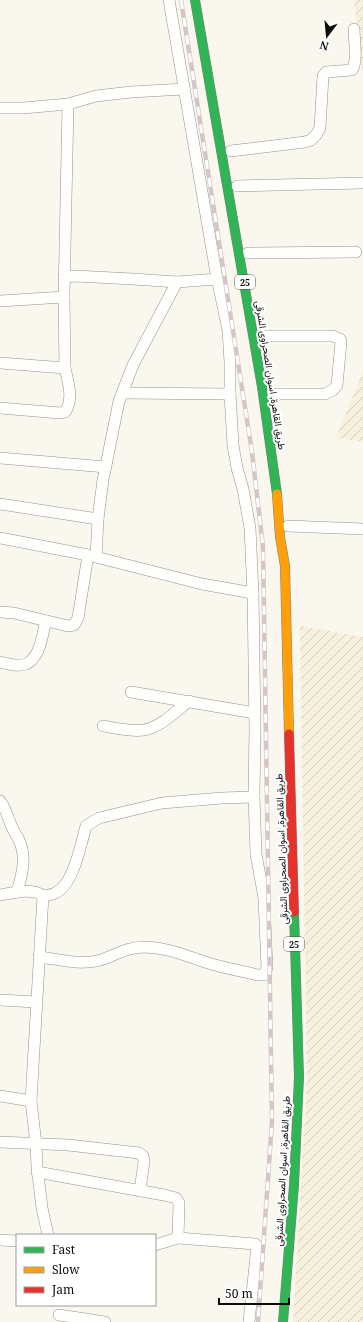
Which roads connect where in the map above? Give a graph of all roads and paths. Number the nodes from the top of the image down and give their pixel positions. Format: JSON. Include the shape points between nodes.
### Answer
{"nodes":[{"id":1,"x":169,"y":0,"type":"edge"},
{"id":2,"x":195,"y":0,"type":"edge"},
{"id":3,"x":354,"y":28,"type":"dead end"},
{"id":4,"x":216,"y":69,"type":"dead end"},
{"id":5,"x":184,"y":89,"type":"junction"},
{"id":6,"x":68,"y":104,"type":"junction"},
{"id":7,"x":0,"y":108,"type":"edge"},
{"id":8,"x":231,"y":155,"type":"joint"},
{"id":9,"x":363,"y":183,"type":"edge"},
{"id":10,"x":237,"y":189,"type":"joint"},
{"id":11,"x":356,"y":252,"type":"dead end"},
{"id":12,"x":248,"y":253,"type":"junction"},
{"id":13,"x":64,"y":277,"type":"junction"},
{"id":14,"x":217,"y":280,"type":"junction"},
{"id":15,"x":176,"y":282,"type":"junction"},
{"id":16,"x":64,"y":297,"type":"junction"},
{"id":17,"x":0,"y":301,"type":"edge"},
{"id":18,"x":261,"y":336,"type":"junction"},
{"id":19,"x":0,"y":363,"type":"edge"},
{"id":20,"x":65,"y":368,"type":"junction"},
{"id":21,"x":122,"y":393,"type":"junction"},
{"id":22,"x":230,"y":394,"type":"junction"},
{"id":23,"x":271,"y":394,"type":"junction"},
{"id":24,"x":0,"y":408,"type":"edge"},
{"id":25,"x":0,"y":458,"type":"edge"},
{"id":26,"x":106,"y":467,"type":"junction"},
{"id":27,"x":0,"y":504,"type":"edge"},
{"id":28,"x":98,"y":519,"type":"junction"},
{"id":29,"x":288,"y":526,"type":"junction"},
{"id":30,"x":363,"y":529,"type":"edge"},
{"id":31,"x":0,"y":538,"type":"edge"},
{"id":32,"x":92,"y":556,"type":"junction"},
{"id":33,"x":285,"y":566,"type":"junction"},
{"id":34,"x":253,"y":593,"type":"junction"},
{"id":35,"x":0,"y":612,"type":"edge"},
{"id":36,"x":46,"y":621,"type":"junction"},
{"id":37,"x":0,"y":662,"type":"edge"},
{"id":38,"x":131,"y":692,"type":"dead end"},
{"id":39,"x":189,"y":701,"type":"junction"},
{"id":40,"x":254,"y":713,"type":"junction"},
{"id":41,"x":103,"y":726,"type":"dead end"},
{"id":42,"x":254,"y":797,"type":"junction"},
{"id":43,"x":0,"y":801,"type":"edge"},
{"id":44,"x":16,"y":892,"type":"junction"},
{"id":45,"x":0,"y":894,"type":"edge"},
{"id":46,"x":43,"y":896,"type":"junction"},
{"id":47,"x":39,"y":957,"type":"junction"},
{"id":48,"x":0,"y":1000,"type":"edge"},
{"id":49,"x":36,"y":1002,"type":"junction"},
{"id":50,"x":0,"y":1096,"type":"edge"},
{"id":51,"x":31,"y":1101,"type":"junction"},
{"id":52,"x":0,"y":1142,"type":"edge"},
{"id":53,"x":36,"y":1144,"type":"junction"},
{"id":54,"x":37,"y":1172,"type":"junction"},
{"id":55,"x":140,"y":1191,"type":"junction"},
{"id":56,"x":48,"y":1234,"type":"edge"},
{"id":57,"x":178,"y":1238,"type":"junction"},
{"id":58,"x":0,"y":1240,"type":"edge"},
{"id":59,"x":16,"y":1241,"type":"edge"},
{"id":60,"x":156,"y":1245,"type":"edge"},
{"id":61,"x":59,"y":1314,"type":"edge"},
{"id":62,"x":105,"y":1322,"type":"edge"},
{"id":63,"x":249,"y":1322,"type":"edge"},
{"id":64,"x":283,"y":1322,"type":"edge"}],
"edges":[{"from":1,"to":5,"type":"street"},
{"from":2,"to":33,"type":"highway","name":"طريق القاهرة, اسوان الصحراوى الشرقى","number":"25","via":[[263,394]]},
{"from":3,"to":8,"type":"street","via":[[355,59],[352,70],[326,72],[323,76],[320,128],[316,136],[305,142]]},
{"from":4,"to":8,"type":"highway"},
{"from":5,"to":6,"type":"street","via":[[96,96]]},
{"from":5,"to":14,"type":"street"},
{"from":6,"to":7,"type":"street"},
{"from":6,"to":13,"type":"street"},
{"from":9,"to":10,"type":"street"},
{"from":10,"to":12,"type":"highway","name":"طريق القاهرة, اسوان الصحراوى الشرقى","number":"25"},
{"from":11,"to":12,"type":"street"},
{"from":12,"to":18,"type":"highway","name":"طريق القاهرة, اسوان الصحراوى الشرقى","number":"25"},
{"from":13,"to":15,"type":"street"},
{"from":13,"to":16,"type":"street"},
{"from":14,"to":15,"type":"street"},
{"from":14,"to":22,"type":"street","via":[[228,330]]},
{"from":15,"to":21,"type":"street","via":[[133,365]]},
{"from":16,"to":17,"type":"street"},
{"from":16,"to":20,"type":"street"},
{"from":18,"to":23,"type":"highway","name":"طريق القاهرة, اسوان الصحراوى الشرقى","number":"25"},
{"from":18,"to":23,"type":"street","via":[[333,336],[341,342],[337,385],[333,390],[325,394]]},
{"from":19,"to":20,"type":"street"},
{"from":20,"to":24,"type":"street","via":[[70,398],[65,412]]},
{"from":21,"to":22,"type":"street"},
{"from":21,"to":26,"type":"street"},
{"from":22,"to":34,"type":"street","via":[[233,445],[250,528]]},
{"from":23,"to":29,"type":"highway","name":"طريق القاهرة, اسوان الصحراوى الشرقى","number":"25"},
{"from":25,"to":26,"type":"street"},
{"from":26,"to":28,"type":"street"},
{"from":27,"to":28,"type":"street"},
{"from":28,"to":32,"type":"street"},
{"from":29,"to":30,"type":"street"},
{"from":29,"to":33,"type":"highway","name":"طريق القاهرة, اسوان الصحراوى الشرقى","number":"25","via":[[290,552]]},
{"from":31,"to":32,"type":"street"},
{"from":32,"to":34,"type":"street","via":[[202,584]]},
{"from":32,"to":36,"type":"street","via":[[74,625]]},
{"from":33,"to":64,"type":"highway","name":"طريق القاهرة, اسوان الصحراوى الشرقى","number":"25","via":[[299,1076],[294,1185]]},
{"from":34,"to":40,"type":"street"},
{"from":35,"to":36,"type":"street"},
{"from":36,"to":37,"type":"street","via":[[40,644],[31,660],[26,664]]},
{"from":38,"to":39,"type":"street"},
{"from":39,"to":40,"type":"street"},
{"from":39,"to":41,"type":"street","via":[[151,728],[133,730]]},
{"from":40,"to":42,"type":"street"},
{"from":42,"to":46,"type":"street","via":[[162,803],[99,818],[86,826],[74,870],[64,886],[56,893]]},
{"from":42,"to":47,"type":"street","via":[[256,854],[264,898],[267,968],[264,975],[208,963],[168,949],[148,947],[132,948],[96,961]]},
{"from":43,"to":44,"type":"street","via":[[20,841],[23,853],[21,876]]},
{"from":44,"to":45,"type":"street"},
{"from":44,"to":46,"type":"street","via":[[36,892]]},
{"from":46,"to":47,"type":"street"},
{"from":47,"to":49,"type":"street"},
{"from":48,"to":49,"type":"street"},
{"from":49,"to":51,"type":"street"},
{"from":50,"to":51,"type":"street"},
{"from":51,"to":53,"type":"street"},
{"from":52,"to":53,"type":"street"},
{"from":53,"to":54,"type":"street"},
{"from":53,"to":55,"type":"street","via":[[139,1153],[144,1161]]},
{"from":54,"to":55,"type":"street"},
{"from":54,"to":56,"type":"street"},
{"from":55,"to":57,"type":"street","via":[[178,1200]]},
{"from":57,"to":60,"type":"street"},
{"from":57,"to":63,"type":"street","via":[[257,1246]]},
{"from":58,"to":59,"type":"street"},
{"from":61,"to":62,"type":"street"}]}
